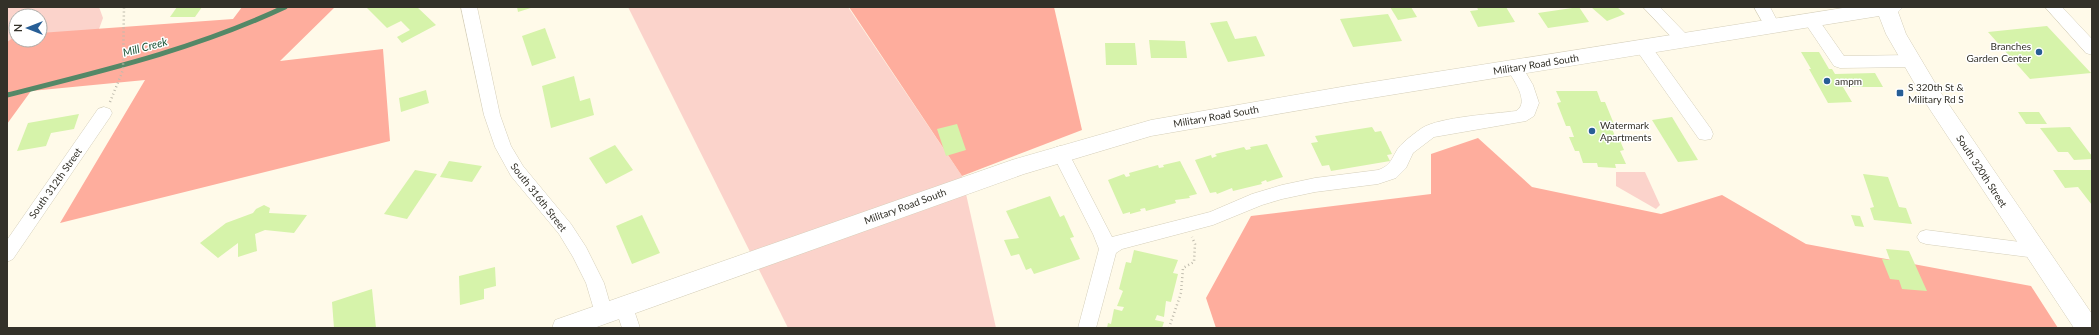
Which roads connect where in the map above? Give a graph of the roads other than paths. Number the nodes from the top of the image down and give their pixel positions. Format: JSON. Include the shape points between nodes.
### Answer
{"nodes":[{"id":1,"x":469,"y":7,"type":"edge"},
{"id":2,"x":1651,"y":7,"type":"edge"},
{"id":3,"x":1762,"y":7,"type":"edge"},
{"id":4,"x":1889,"y":7,"type":"edge"},
{"id":5,"x":2052,"y":7,"type":"edge"},
{"id":6,"x":1811,"y":20,"type":"junction"},
{"id":7,"x":1772,"y":26,"type":"junction"},
{"id":8,"x":1683,"y":40,"type":"junction"},
{"id":9,"x":1643,"y":47,"type":"junction"},
{"id":10,"x":2092,"y":49,"type":"edge"},
{"id":11,"x":1911,"y":61,"type":"junction"},
{"id":12,"x":1514,"y":67,"type":"junction"},
{"id":13,"x":104,"y":113,"type":"road end"},
{"id":14,"x":1705,"y":134,"type":"dead end"},
{"id":15,"x":1060,"y":153,"type":"junction"},
{"id":16,"x":1926,"y":237,"type":"dead end"},
{"id":17,"x":1108,"y":250,"type":"junction"},
{"id":18,"x":2036,"y":251,"type":"junction"},
{"id":19,"x":7,"y":254,"type":"edge"},
{"id":20,"x":614,"y":310,"type":"junction"},
{"id":21,"x":564,"y":328,"type":"edge"},
{"id":22,"x":631,"y":328,"type":"edge"},
{"id":23,"x":1087,"y":328,"type":"edge"},
{"id":24,"x":2088,"y":328,"type":"edge"}],
"edges":[{"from":1,"to":20,"type":"street","name":"South 316th Street","via":[[492,115],[503,147],[517,171],[565,229],[595,283]]},
{"from":2,"to":8,"type":"street"},
{"from":3,"to":7,"type":"street"},
{"from":4,"to":6,"type":"main road","name":"Military Road South"},
{"from":4,"to":11,"type":"main road","name":"South 320th Street","via":[[1896,34]]},
{"from":5,"to":10,"type":"street"},
{"from":6,"to":7,"type":"main road","name":"Military Road South"},
{"from":6,"to":11,"type":"street","via":[[1840,62]]},
{"from":7,"to":8,"type":"main road","name":"Military Road South"},
{"from":8,"to":9,"type":"main road","name":"Military Road South"},
{"from":9,"to":12,"type":"main road","name":"Military Road South"},
{"from":9,"to":14,"type":"street"},
{"from":11,"to":18,"type":"main road","name":"South 320th Street"},
{"from":12,"to":15,"type":"main road","name":"Military Road South","via":[[1180,122],[1120,135]]},
{"from":12,"to":17,"type":"street","via":[[1527,89],[1531,103],[1528,112],[1520,118],[1429,132],[1407,149],[1400,163],[1390,173],[1282,192],[1213,218],[1117,243]]},
{"from":13,"to":19,"type":"street","name":"South 312th Street"},
{"from":15,"to":17,"type":"street","via":[[1102,233]]},
{"from":15,"to":20,"type":"main road","name":"Military Road South"},
{"from":16,"to":18,"type":"street"},
{"from":17,"to":23,"type":"street"},
{"from":18,"to":24,"type":"main road","name":"South 320th Street"},
{"from":20,"to":21,"type":"main road","name":"Military Road South"},
{"from":20,"to":22,"type":"street","name":"South 316th Street"}]}
